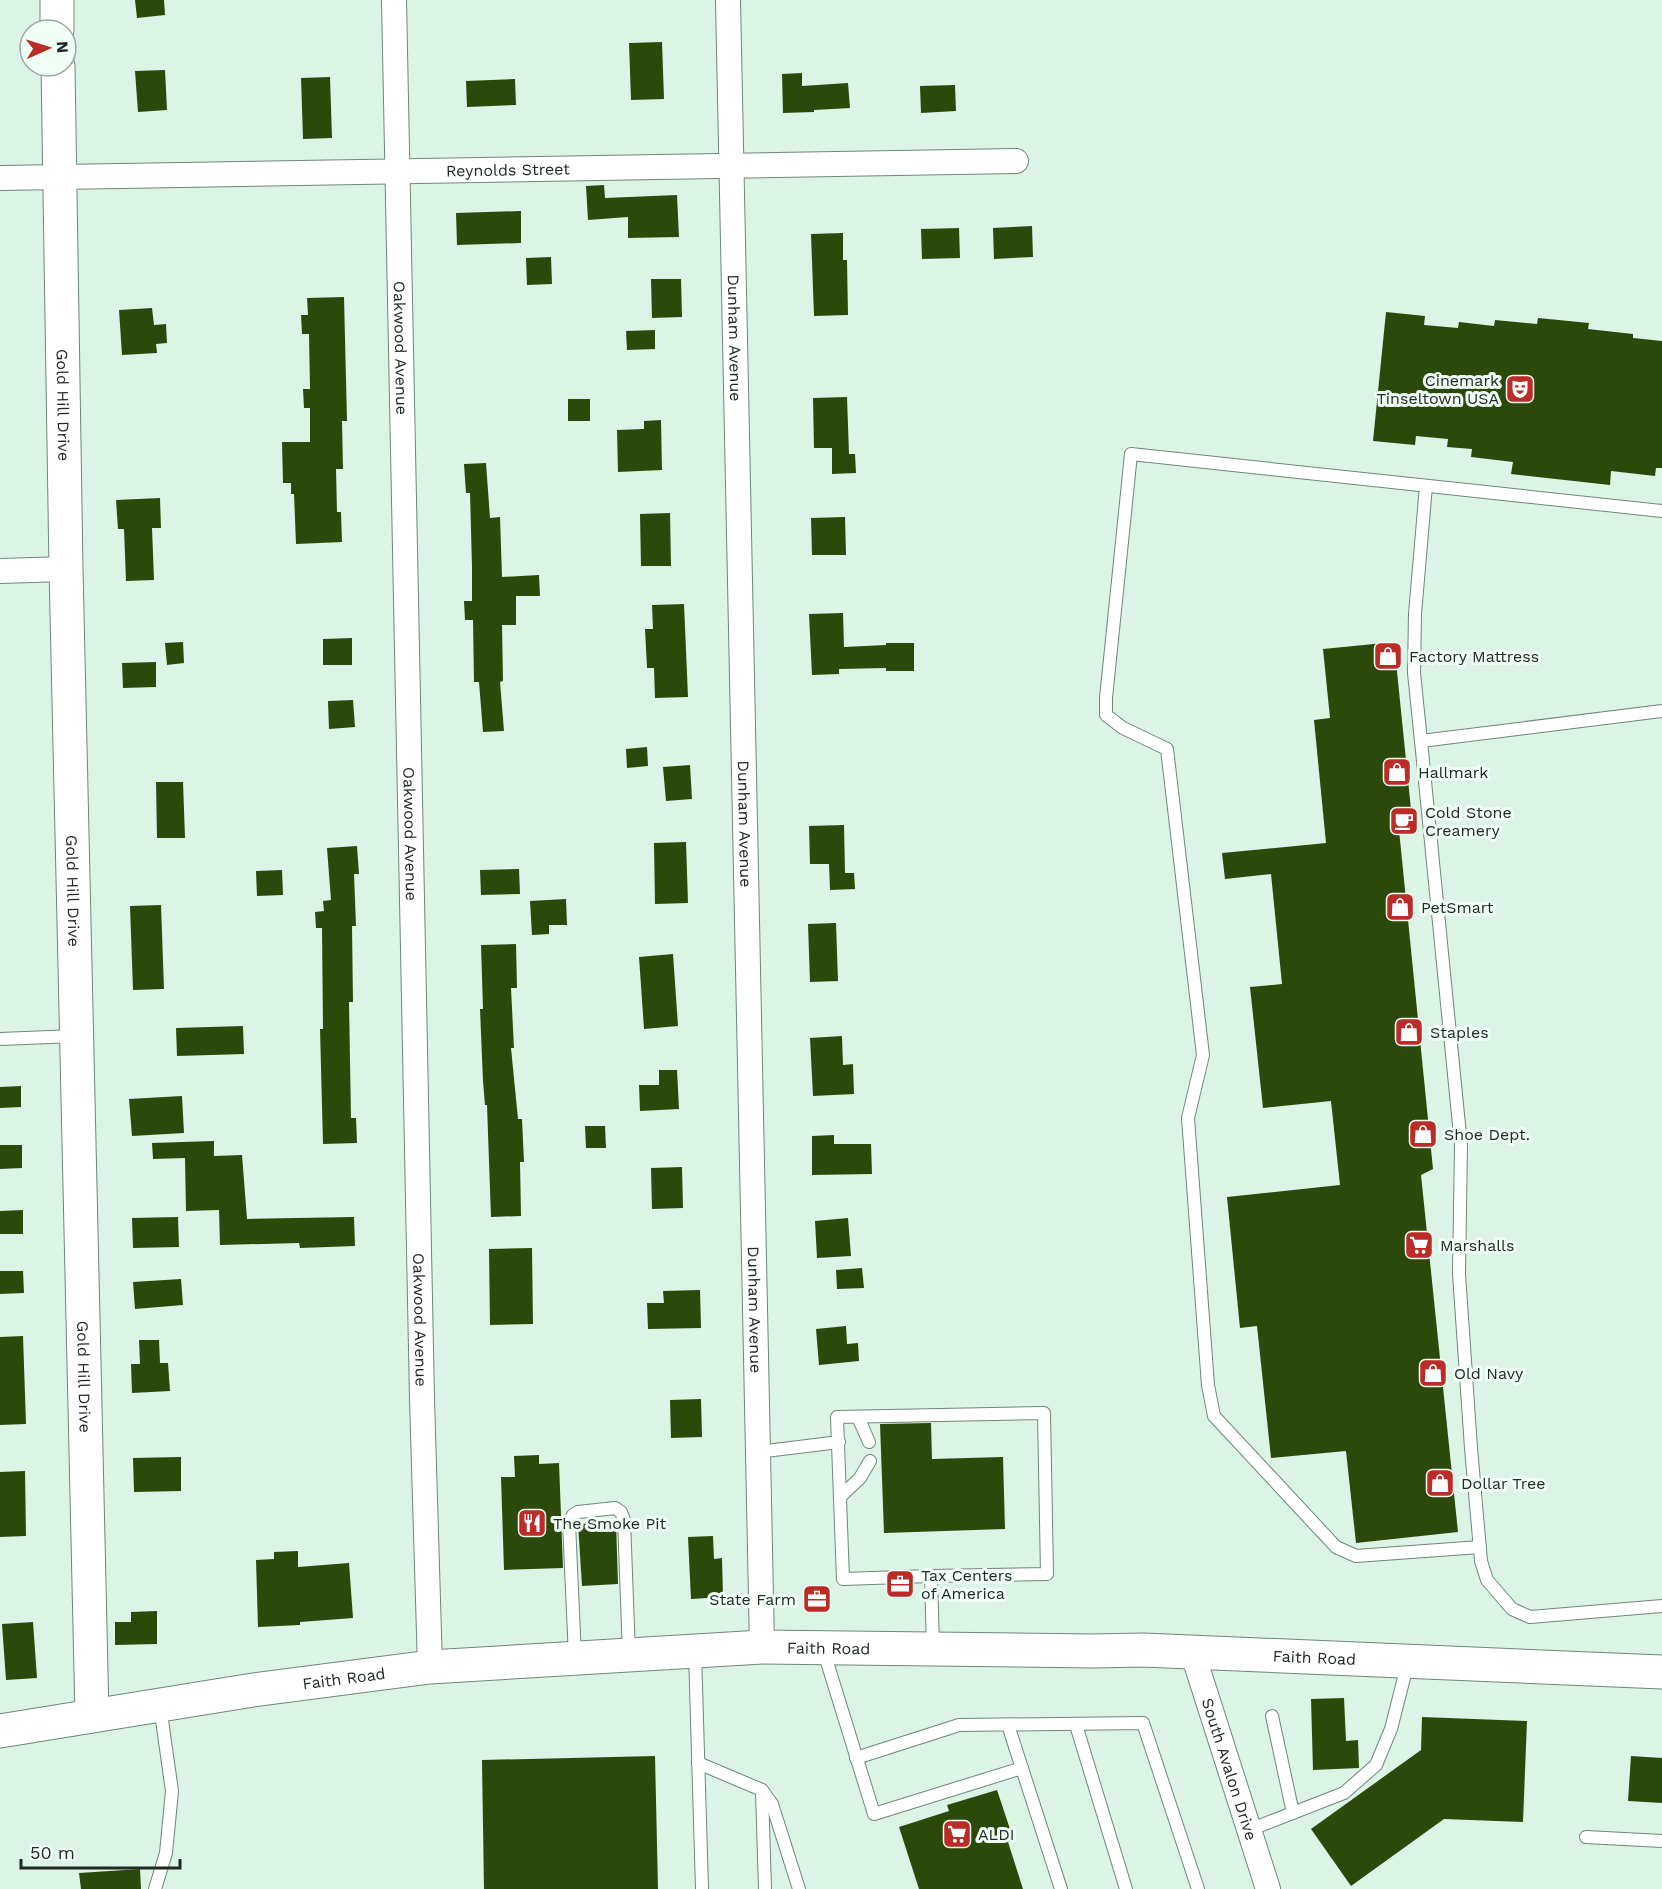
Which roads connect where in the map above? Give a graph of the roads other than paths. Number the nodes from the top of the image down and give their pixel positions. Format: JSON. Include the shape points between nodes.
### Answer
{"nodes":[{"id":1,"x":57,"y":0,"type":"edge"},
{"id":2,"x":394,"y":0,"type":"edge"},
{"id":3,"x":728,"y":0,"type":"edge"},
{"id":4,"x":57,"y":18,"type":"edge"},
{"id":5,"x":58,"y":78,"type":"edge"},
{"id":6,"x":1016,"y":161,"type":"dead end"},
{"id":7,"x":731,"y":166,"type":"junction"},
{"id":8,"x":398,"y":170,"type":"junction"},
{"id":9,"x":60,"y":177,"type":"junction"},
{"id":10,"x":0,"y":178,"type":"edge"},
{"id":11,"x":1426,"y":486,"type":"junction"},
{"id":12,"x":1662,"y":511,"type":"edge"},
{"id":13,"x":66,"y":569,"type":"junction"},
{"id":14,"x":0,"y":571,"type":"edge"},
{"id":15,"x":1662,"y":711,"type":"edge"},
{"id":16,"x":1421,"y":741,"type":"junction"},
{"id":17,"x":76,"y":1036,"type":"junction"},
{"id":18,"x":0,"y":1039,"type":"edge"},
{"id":19,"x":858,"y":1417,"type":"junction"},
{"id":20,"x":839,"y":1442,"type":"junction"},
{"id":21,"x":869,"y":1442,"type":"dead end"},
{"id":22,"x":758,"y":1452,"type":"junction"},
{"id":23,"x":870,"y":1461,"type":"dead end"},
{"id":24,"x":841,"y":1496,"type":"junction"},
{"id":25,"x":1480,"y":1547,"type":"junction"},
{"id":26,"x":931,"y":1576,"type":"junction"},
{"id":27,"x":1662,"y":1606,"type":"edge"},
{"id":28,"x":762,"y":1647,"type":"junction"},
{"id":29,"x":823,"y":1648,"type":"junction"},
{"id":30,"x":933,"y":1649,"type":"junction"},
{"id":31,"x":695,"y":1651,"type":"junction"},
{"id":32,"x":1191,"y":1651,"type":"junction"},
{"id":33,"x":629,"y":1655,"type":"junction"},
{"id":34,"x":575,"y":1658,"type":"junction"},
{"id":35,"x":1408,"y":1661,"type":"junction"},
{"id":36,"x":430,"y":1667,"type":"junction"},
{"id":37,"x":1662,"y":1672,"type":"edge"},
{"id":38,"x":160,"y":1705,"type":"junction"},
{"id":39,"x":92,"y":1716,"type":"junction"},
{"id":40,"x":1272,"y":1716,"type":"dead end"},
{"id":41,"x":1008,"y":1725,"type":"junction"},
{"id":42,"x":1076,"y":1725,"type":"junction"},
{"id":43,"x":0,"y":1731,"type":"edge"},
{"id":44,"x":856,"y":1758,"type":"junction"},
{"id":45,"x":698,"y":1763,"type":"junction"},
{"id":46,"x":1022,"y":1768,"type":"junction"},
{"id":47,"x":762,"y":1790,"type":"junction"},
{"id":48,"x":1293,"y":1813,"type":"junction"},
{"id":49,"x":1250,"y":1830,"type":"junction"},
{"id":50,"x":1586,"y":1837,"type":"dead end"},
{"id":51,"x":1662,"y":1841,"type":"edge"},
{"id":52,"x":155,"y":1889,"type":"edge"},
{"id":53,"x":702,"y":1889,"type":"edge"},
{"id":54,"x":765,"y":1889,"type":"edge"},
{"id":55,"x":799,"y":1889,"type":"edge"},
{"id":56,"x":1061,"y":1889,"type":"edge"},
{"id":57,"x":1126,"y":1889,"type":"edge"},
{"id":58,"x":1198,"y":1889,"type":"edge"},
{"id":59,"x":1268,"y":1889,"type":"edge"}],
"edges":[{"from":1,"to":4,"type":"main road"},
{"from":2,"to":8,"type":"street","name":"Oakwood Avenue"},
{"from":3,"to":7,"type":"street","name":"Dunham Avenue"},
{"from":5,"to":9,"type":"main road","name":"Gold Hill Drive"},
{"from":6,"to":7,"type":"street","name":"Reynolds Street"},
{"from":7,"to":8,"type":"street","name":"Reynolds Street"},
{"from":7,"to":22,"type":"street","name":"Dunham Avenue"},
{"from":8,"to":9,"type":"street","name":"Reynolds Street"},
{"from":8,"to":36,"type":"street","name":"Oakwood Avenue"},
{"from":9,"to":10,"type":"street","name":"Reynolds Street"},
{"from":9,"to":13,"type":"main road","name":"Gold Hill Drive"},
{"from":11,"to":12,"type":"lane"},
{"from":11,"to":16,"type":"lane","via":[[1415,614],[1414,673]]},
{"from":11,"to":25,"type":"lane","via":[[1131,454],[1106,698],[1107,715],[1123,728],[1167,749],[1203,1056],[1188,1118],[1208,1385],[1214,1416],[1336,1547],[1356,1557]]},
{"from":13,"to":14,"type":"street"},
{"from":13,"to":17,"type":"main road","name":"Gold Hill Drive"},
{"from":15,"to":16,"type":"lane"},
{"from":16,"to":25,"type":"lane","via":[[1461,1145],[1459,1274]]},
{"from":17,"to":18,"type":"lane"},
{"from":17,"to":39,"type":"main road","name":"Gold Hill Drive"},
{"from":19,"to":20,"type":"lane","via":[[837,1417]]},
{"from":19,"to":21,"type":"lane"},
{"from":19,"to":26,"type":"lane","via":[[1044,1413],[1047,1574]]},
{"from":20,"to":22,"type":"lane"},
{"from":20,"to":24,"type":"lane"},
{"from":22,"to":28,"type":"street","name":"Dunham Avenue"},
{"from":23,"to":24,"type":"lane","via":[[860,1478]]},
{"from":24,"to":26,"type":"lane","via":[[843,1579]]},
{"from":25,"to":27,"type":"lane","via":[[1487,1580],[1512,1609],[1530,1617]]},
{"from":26,"to":30,"type":"lane"},
{"from":28,"to":29,"type":"main road","name":"Faith Road"},
{"from":28,"to":31,"type":"main road","name":"Faith Road"},
{"from":29,"to":30,"type":"main road","name":"Faith Road"},
{"from":29,"to":44,"type":"lane"},
{"from":30,"to":32,"type":"main road","name":"Faith Road"},
{"from":31,"to":33,"type":"main road","name":"Faith Road"},
{"from":31,"to":45,"type":"lane"},
{"from":32,"to":35,"type":"main road","name":"Faith Road"},
{"from":32,"to":49,"type":"street","name":"South Avalon Drive"},
{"from":33,"to":34,"type":"main road","name":"Faith Road"},
{"from":33,"to":34,"type":"lane","via":[[624,1520],[615,1508],[578,1512],[569,1523]]},
{"from":34,"to":36,"type":"main road","name":"Faith Road"},
{"from":35,"to":37,"type":"main road","name":"Faith Road"},
{"from":35,"to":48,"type":"lane","via":[[1392,1729],[1376,1765],[1344,1793]]},
{"from":36,"to":38,"type":"main road","name":"Faith Road"},
{"from":38,"to":39,"type":"main road","name":"Faith Road"},
{"from":38,"to":52,"type":"lane","via":[[172,1791],[166,1853]]},
{"from":39,"to":43,"type":"main road","name":"Faith Road"},
{"from":40,"to":48,"type":"lane"},
{"from":41,"to":42,"type":"lane"},
{"from":41,"to":44,"type":"lane","via":[[959,1725]]},
{"from":41,"to":46,"type":"lane"},
{"from":42,"to":57,"type":"lane"},
{"from":42,"to":58,"type":"lane","via":[[1143,1723]]},
{"from":44,"to":46,"type":"lane","via":[[874,1814]]},
{"from":45,"to":47,"type":"lane"},
{"from":45,"to":53,"type":"lane"},
{"from":46,"to":56,"type":"lane"},
{"from":47,"to":54,"type":"lane"},
{"from":47,"to":55,"type":"lane","via":[[772,1804]]},
{"from":48,"to":49,"type":"lane"},
{"from":49,"to":59,"type":"street","name":"South Avalon Drive"},
{"from":50,"to":51,"type":"lane"}]}
